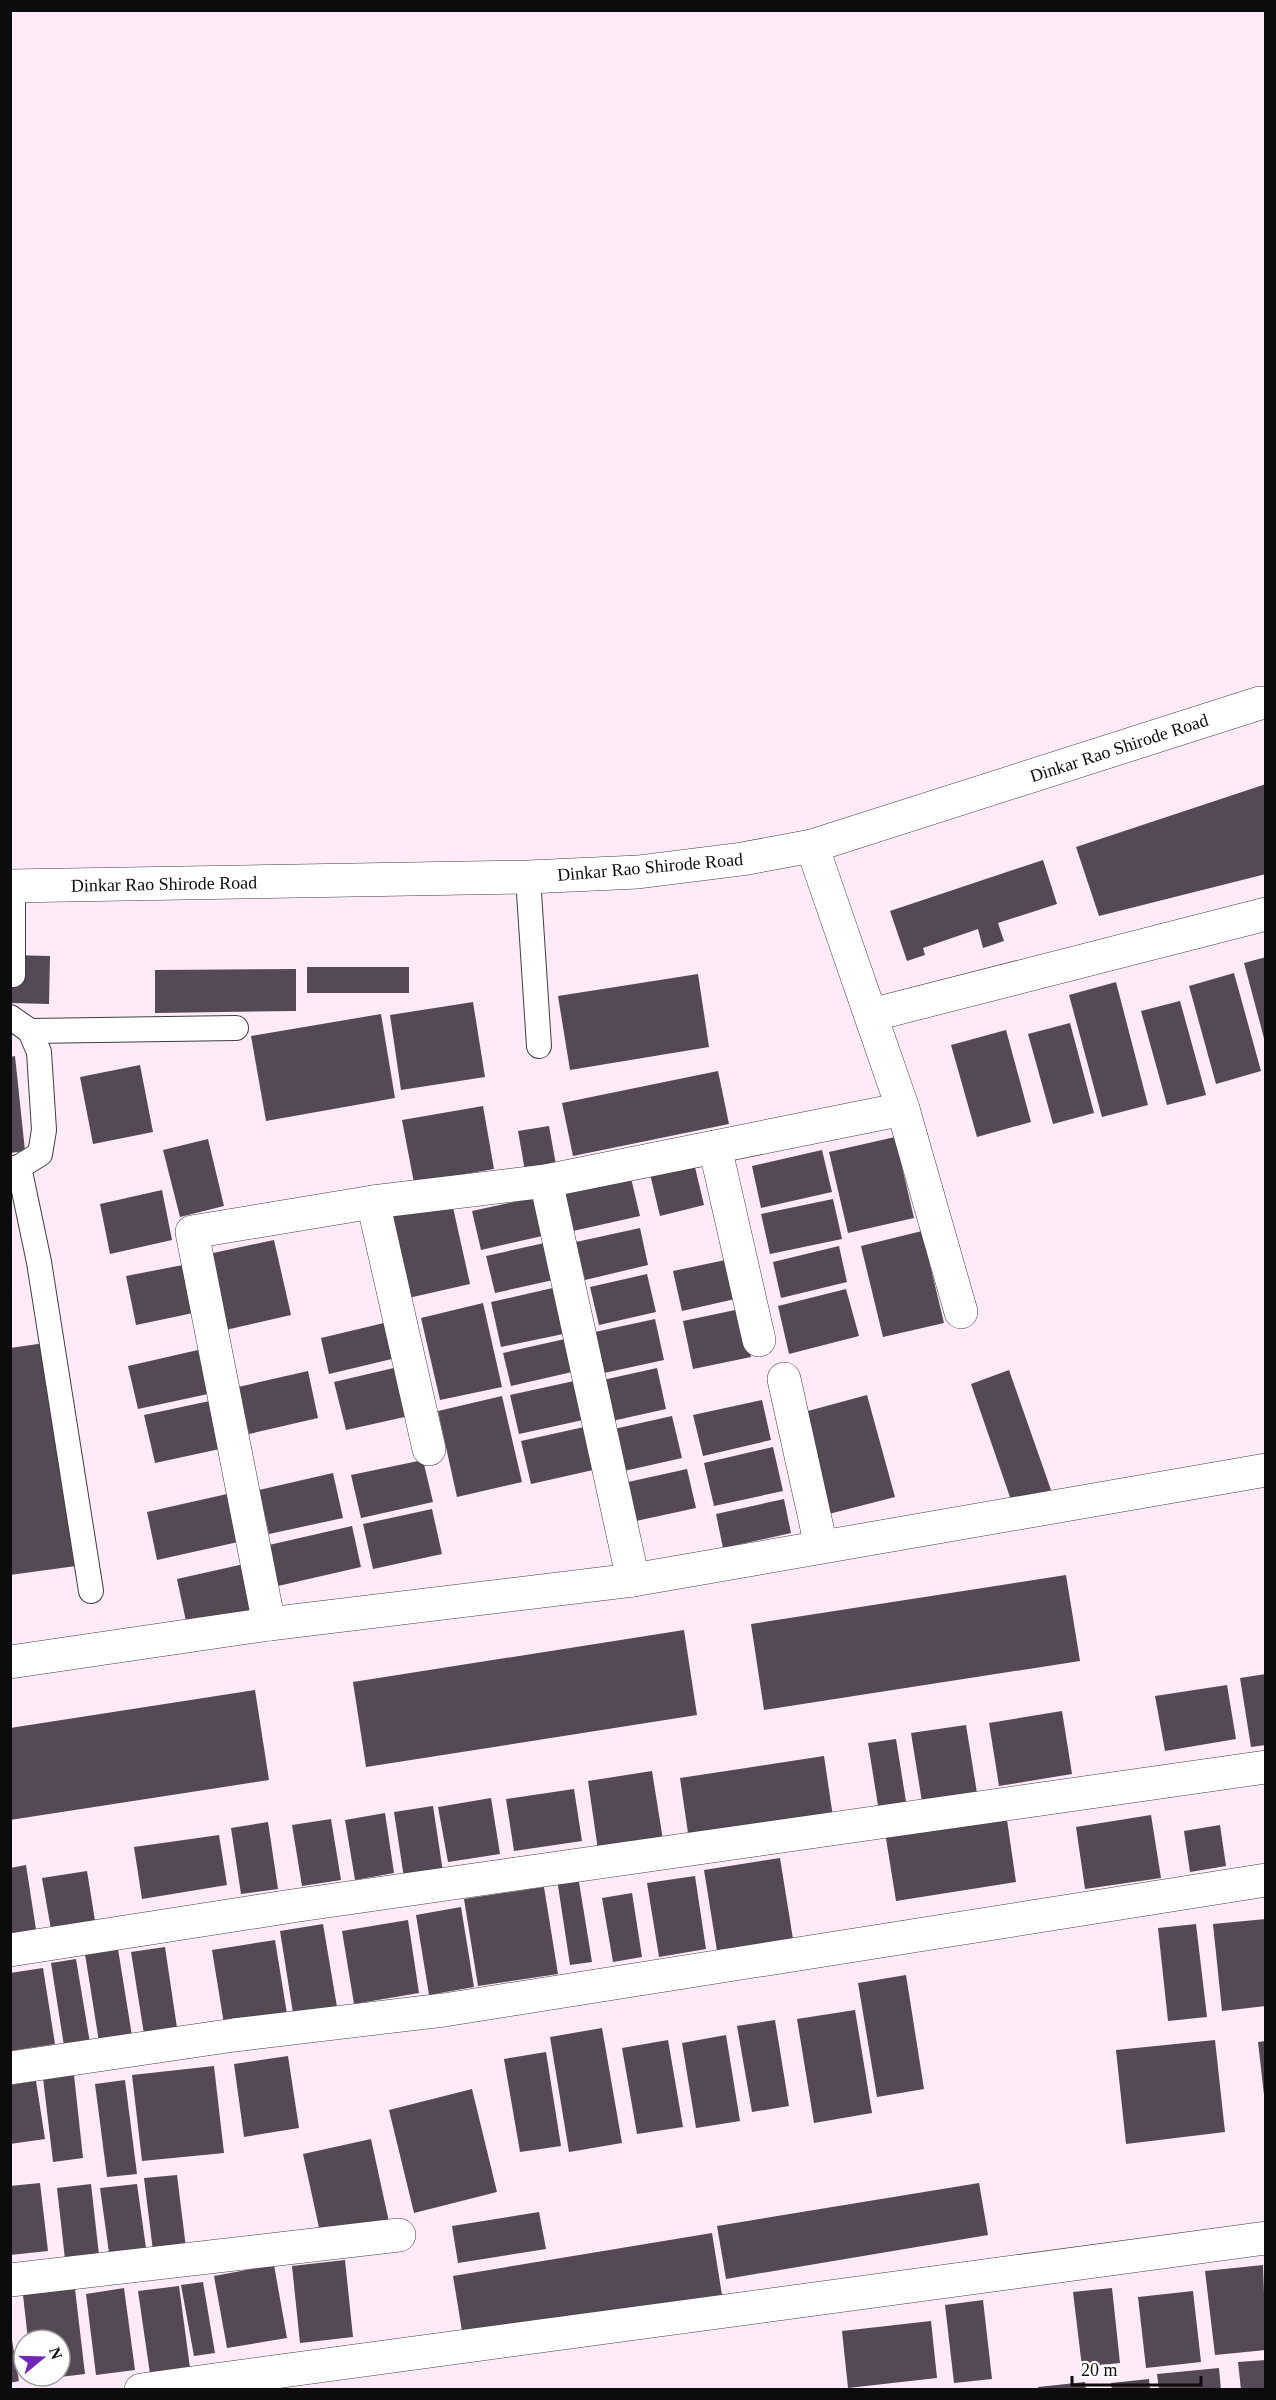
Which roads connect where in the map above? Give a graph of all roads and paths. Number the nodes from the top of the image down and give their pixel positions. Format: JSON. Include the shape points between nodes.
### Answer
{"nodes":[{"id":1,"x":1266,"y":703,"type":"edge"},
{"id":2,"x":812,"y":846,"type":"junction"},
{"id":3,"x":528,"y":877,"type":"junction"},
{"id":4,"x":12,"y":886,"type":"edge"},
{"id":5,"x":1266,"y":914,"type":"edge"},
{"id":6,"x":13,"y":975,"type":"dead end"},
{"id":7,"x":871,"y":1015,"type":"junction"},
{"id":8,"x":10,"y":1017,"type":"edge"},
{"id":9,"x":236,"y":1028,"type":"dead end"},
{"id":10,"x":30,"y":1031,"type":"junction"},
{"id":11,"x":539,"y":1046,"type":"dead end"},
{"id":12,"x":903,"y":1109,"type":"junction"},
{"id":13,"x":715,"y":1147,"type":"junction"},
{"id":14,"x":15,"y":1168,"type":"edge"},
{"id":15,"x":546,"y":1181,"type":"junction"},
{"id":16,"x":373,"y":1202,"type":"junction"},
{"id":17,"x":961,"y":1312,"type":"dead end"},
{"id":18,"x":759,"y":1340,"type":"dead end"},
{"id":19,"x":784,"y":1379,"type":"dead end"},
{"id":20,"x":429,"y":1449,"type":"dead end"},
{"id":21,"x":1266,"y":1470,"type":"edge"},
{"id":22,"x":821,"y":1546,"type":"junction"},
{"id":23,"x":633,"y":1580,"type":"junction"},
{"id":24,"x":91,"y":1590,"type":"dead end"},
{"id":25,"x":269,"y":1624,"type":"junction"},
{"id":26,"x":10,"y":1662,"type":"edge"},
{"id":27,"x":1266,"y":1767,"type":"edge"},
{"id":28,"x":1266,"y":1880,"type":"edge"},
{"id":29,"x":10,"y":1950,"type":"edge"},
{"id":30,"x":10,"y":2068,"type":"edge"},
{"id":31,"x":399,"y":2235,"type":"dead end"},
{"id":32,"x":1266,"y":2238,"type":"edge"},
{"id":33,"x":10,"y":2280,"type":"edge"},
{"id":34,"x":141,"y":2390,"type":"edge"}],
"edges":[{"from":1,"to":2,"type":"street","name":"Dinkar Rao Shirode Road"},
{"from":2,"to":3,"type":"street","name":"Dinkar Rao Shirode Road","via":[[638,872]]},
{"from":2,"to":7,"type":"street"},
{"from":3,"to":4,"type":"street","name":"Dinkar Rao Shirode Road"},
{"from":3,"to":11,"type":"lane"},
{"from":4,"to":6,"type":"lane"},
{"from":5,"to":7,"type":"street"},
{"from":7,"to":12,"type":"street"},
{"from":8,"to":10,"type":"lane"},
{"from":9,"to":10,"type":"lane"},
{"from":10,"to":14,"type":"lane","via":[[39,1052],[44,1130],[40,1154]]},
{"from":12,"to":13,"type":"street"},
{"from":12,"to":17,"type":"street"},
{"from":13,"to":15,"type":"street"},
{"from":13,"to":18,"type":"street"},
{"from":14,"to":24,"type":"lane","via":[[39,1262]]},
{"from":15,"to":16,"type":"street"},
{"from":15,"to":23,"type":"street"},
{"from":16,"to":20,"type":"street"},
{"from":16,"to":25,"type":"street","via":[[192,1232]]},
{"from":19,"to":22,"type":"street"},
{"from":21,"to":22,"type":"street"},
{"from":22,"to":23,"type":"street"},
{"from":23,"to":25,"type":"street"},
{"from":25,"to":26,"type":"street"},
{"from":27,"to":29,"type":"street"},
{"from":28,"to":30,"type":"street","via":[[444,2010],[234,2035]]},
{"from":31,"to":33,"type":"street"},
{"from":32,"to":34,"type":"street"}]}
